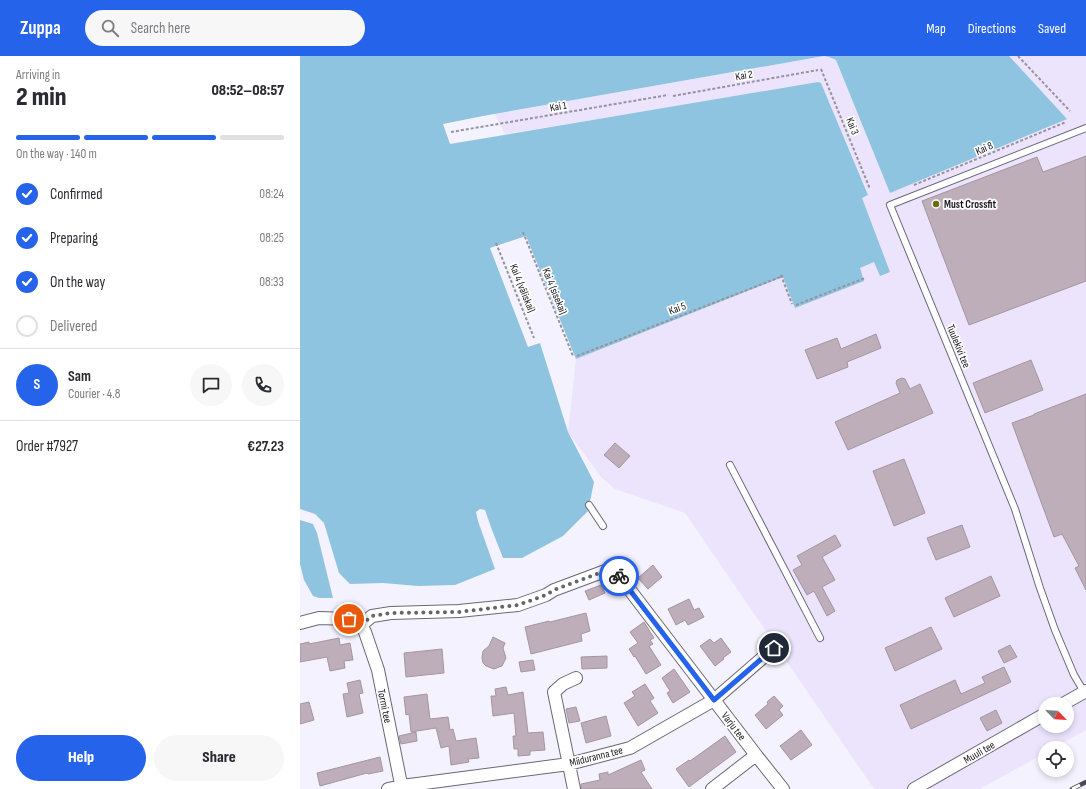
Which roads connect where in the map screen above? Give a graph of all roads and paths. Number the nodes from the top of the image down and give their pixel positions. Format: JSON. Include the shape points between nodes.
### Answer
{"nodes":[{"id":1,"x":1018,"y":56,"type":"edge"},
{"id":2,"x":821,"y":69,"type":"dead end"},
{"id":3,"x":818,"y":70,"type":"dead end"},
{"id":4,"x":668,"y":95,"type":"dead end"},
{"id":5,"x":672,"y":96,"type":"dead end"},
{"id":6,"x":1070,"y":111,"type":"dead end"},
{"id":7,"x":1066,"y":122,"type":"dead end"},
{"id":8,"x":1086,"y":128,"type":"edge"},
{"id":9,"x":451,"y":132,"type":"dead end"},
{"id":10,"x":908,"y":188,"type":"dead end"},
{"id":11,"x":870,"y":189,"type":"dead end"},
{"id":12,"x":523,"y":232,"type":"dead end"},
{"id":13,"x":496,"y":243,"type":"dead end"},
{"id":14,"x":866,"y":278,"type":"dead end"},
{"id":15,"x":792,"y":304,"type":"dead end"},
{"id":16,"x":796,"y":305,"type":"dead end"},
{"id":17,"x":534,"y":338,"type":"dead end"},
{"id":18,"x":573,"y":356,"type":"dead end"},
{"id":19,"x":577,"y":356,"type":"dead end"},
{"id":20,"x":730,"y":465,"type":"dead end"},
{"id":21,"x":589,"y":505,"type":"dead end"},
{"id":22,"x":603,"y":526,"type":"dead end"},
{"id":23,"x":300,"y":623,"type":"edge"},
{"id":24,"x":361,"y":625,"type":"junction"},
{"id":25,"x":820,"y":638,"type":"dead end"},
{"id":26,"x":774,"y":648,"type":"dead end"},
{"id":27,"x":576,"y":678,"type":"dead end"},
{"id":28,"x":1085,"y":692,"type":"edge"},
{"id":29,"x":1074,"y":698,"type":"edge"},
{"id":30,"x":714,"y":700,"type":"junction"},
{"id":31,"x":1038,"y":718,"type":"edge"},
{"id":32,"x":756,"y":755,"type":"junction"},
{"id":33,"x":569,"y":764,"type":"junction"},
{"id":34,"x":402,"y":788,"type":"edge"},
{"id":35,"x":388,"y":789,"type":"edge"},
{"id":36,"x":574,"y":789,"type":"edge"},
{"id":37,"x":712,"y":789,"type":"edge"},
{"id":38,"x":783,"y":789,"type":"edge"},
{"id":39,"x":914,"y":789,"type":"edge"}],
"edges":[{"from":1,"to":6,"type":"path"},
{"from":2,"to":11,"type":"path","name":"Kai 3"},
{"from":3,"to":5,"type":"path","name":"Kai 2"},
{"from":4,"to":9,"type":"path","name":"Kai 1"},
{"from":7,"to":10,"type":"path","name":"Kai 8"},
{"from":8,"to":28,"type":"lane","name":"Tuulekivi tee","via":[[890,206],[1015,509],[1055,630],[1074,675]]},
{"from":12,"to":18,"type":"path","name":"Kai 4 (sisekai)"},
{"from":13,"to":17,"type":"path","name":"Kai 4 (väliskai)"},
{"from":14,"to":16,"type":"path"},
{"from":15,"to":19,"type":"path","name":"Kai 5","via":[[782,275]]},
{"from":20,"to":25,"type":"lane"},
{"from":21,"to":22,"type":"lane"},
{"from":23,"to":24,"type":"street","via":[[319,618],[349,619]]},
{"from":24,"to":30,"type":"street","name":"Varju tee","via":[[372,616],[391,613],[459,612],[518,605],[613,568]]},
{"from":24,"to":34,"type":"street","name":"Tormi tee","via":[[378,670]]},
{"from":26,"to":30,"type":"street","name":"Miiduranna tee"},
{"from":27,"to":33,"type":"street","via":[[554,692]]},
{"from":28,"to":29,"type":"street"},
{"from":30,"to":32,"type":"street","name":"Varju tee"},
{"from":30,"to":33,"type":"street","name":"Miiduranna tee","via":[[630,748]]},
{"from":31,"to":39,"type":"street","name":"Muuli tee"},
{"from":32,"to":37,"type":"street"},
{"from":32,"to":38,"type":"street","name":"Varju tee"},
{"from":33,"to":34,"type":"street","name":"Miiduranna tee"},
{"from":33,"to":36,"type":"street"},
{"from":34,"to":35,"type":"street","name":"Miiduranna tee"}]}
